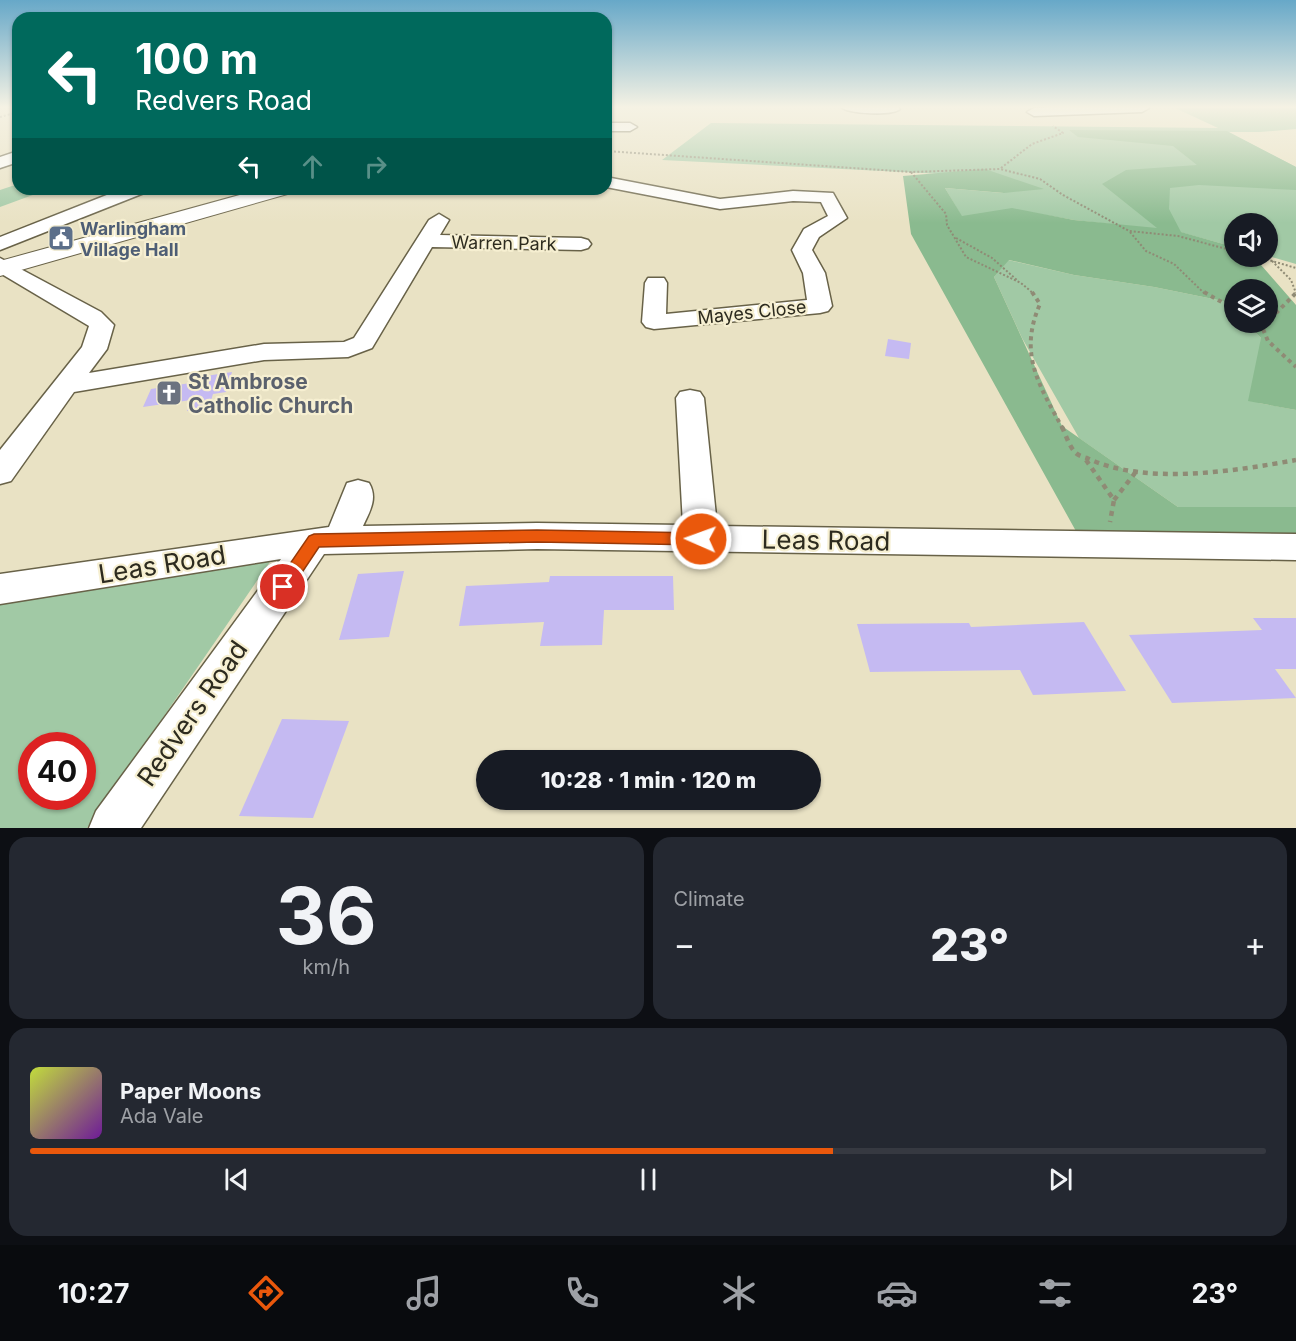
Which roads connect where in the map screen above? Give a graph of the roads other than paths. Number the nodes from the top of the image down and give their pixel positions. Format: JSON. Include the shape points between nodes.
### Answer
{"nodes":[{"id":1,"x":612,"y":183,"type":"edge"},
{"id":2,"x":681,"y":187,"type":"dead end"},
{"id":3,"x":126,"y":195,"type":"edge"},
{"id":4,"x":258,"y":195,"type":"edge"},
{"id":5,"x":708,"y":202,"type":"junction"},
{"id":6,"x":582,"y":244,"type":"dead end"},
{"id":7,"x":1,"y":255,"type":"edge"},
{"id":8,"x":656,"y":283,"type":"dead end"},
{"id":9,"x":65,"y":385,"type":"junction"},
{"id":10,"x":690,"y":398,"type":"dead end"},
{"id":11,"x":0,"y":473,"type":"edge"},
{"id":12,"x":358,"y":491,"type":"dead end"},
{"id":13,"x":701,"y":539,"type":"junction"},
{"id":14,"x":327,"y":540,"type":"junction"},
{"id":15,"x":1296,"y":547,"type":"edge"},
{"id":16,"x":0,"y":589,"type":"edge"},
{"id":17,"x":113,"y":828,"type":"edge"}],
"edges":[{"from":1,"to":5,"type":"street","name":"Mayes Close"},
{"from":2,"to":5,"type":"street","via":[[697,188]]},
{"from":3,"to":7,"type":"street"},
{"from":4,"to":7,"type":"main road"},
{"from":5,"to":8,"type":"street","name":"Mayes Close","via":[[826,197],[838,218],[811,233],[802,249],[814,273],[819,306],[654,322]]},
{"from":6,"to":9,"type":"street","name":"Warren Park","via":[[433,231],[363,343],[348,349],[264,352]]},
{"from":7,"to":9,"type":"street","via":[[102,325],[94,349]]},
{"from":9,"to":11,"type":"street"},
{"from":10,"to":13,"type":"street"},
{"from":12,"to":14,"type":"street","name":"Redvers Road","via":[[356,505]]},
{"from":13,"to":14,"type":"street","name":"Leas Road","via":[[537,536]]},
{"from":13,"to":15,"type":"street","name":"Leas Road"},
{"from":14,"to":16,"type":"street","name":"Leas Road"},
{"from":14,"to":17,"type":"street","name":"Redvers Road","via":[[202,697]]}]}
